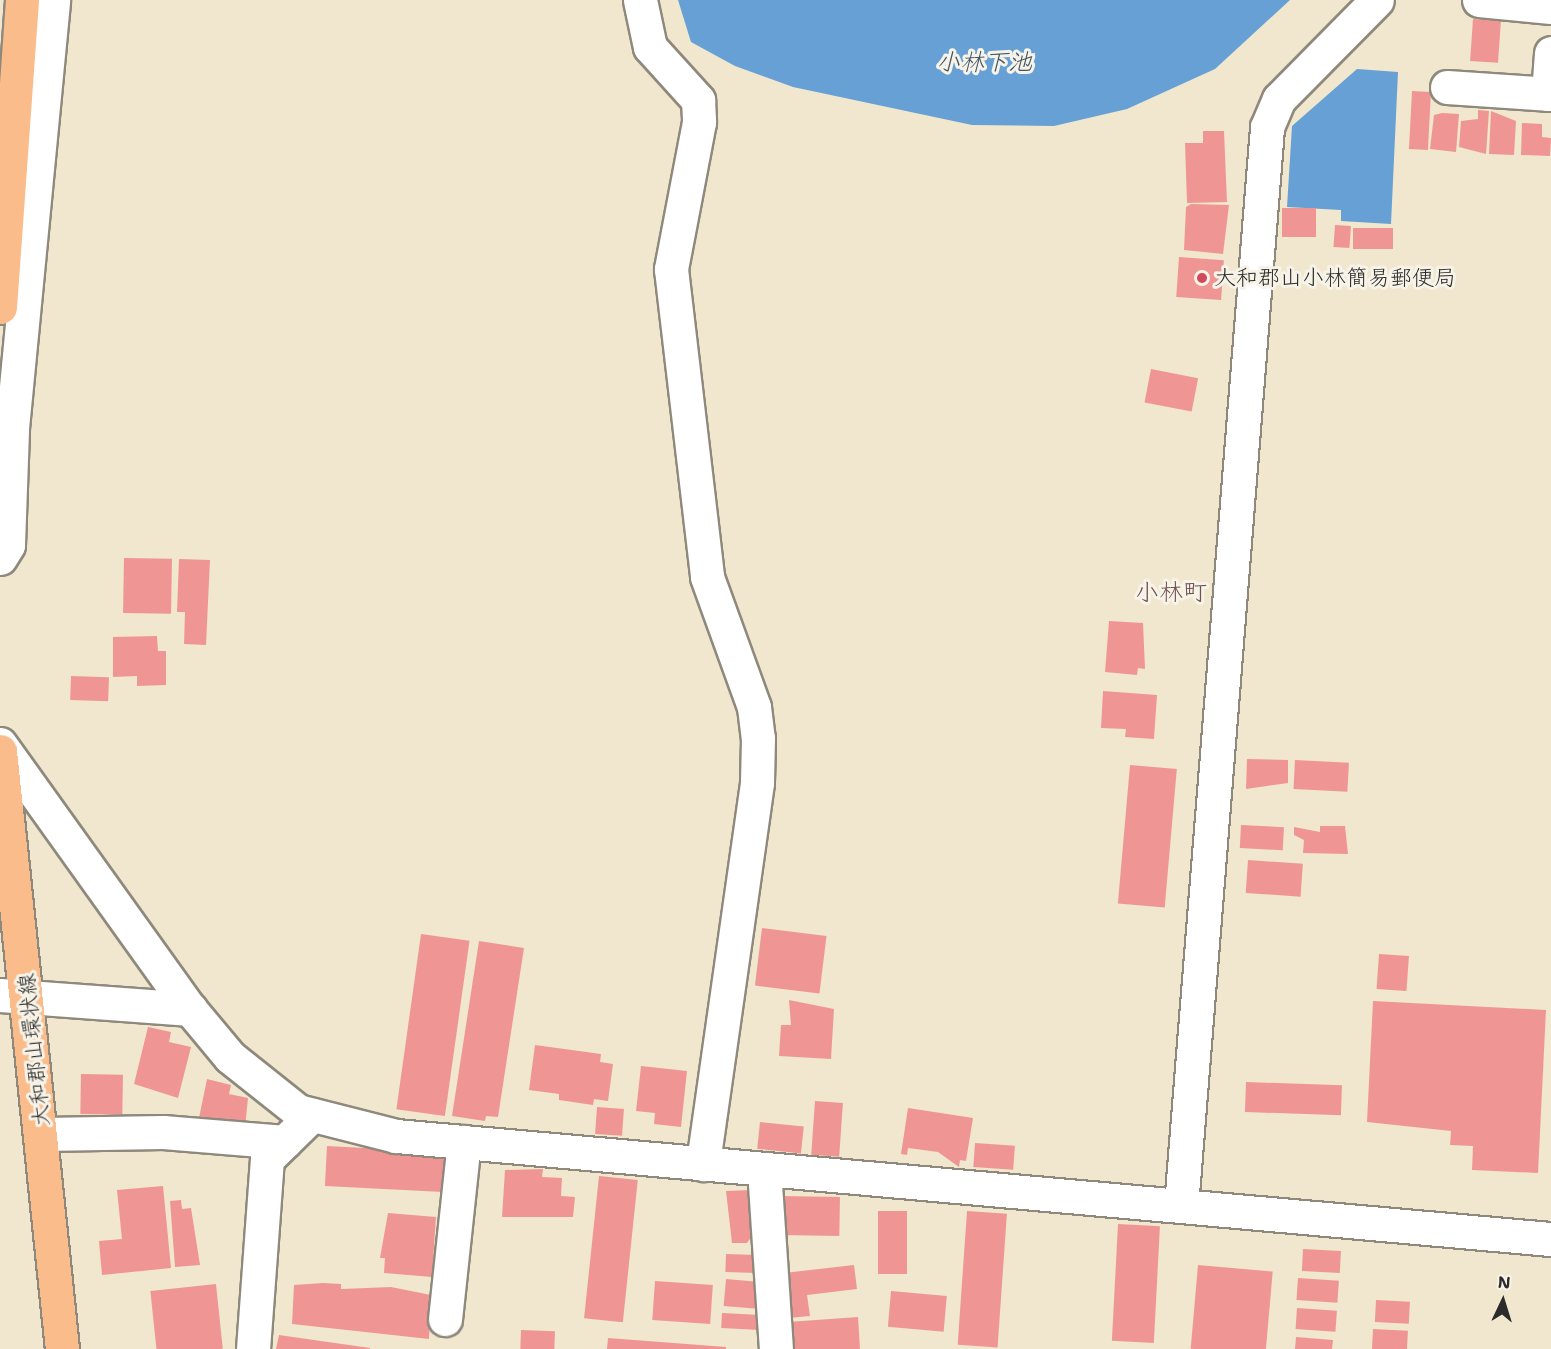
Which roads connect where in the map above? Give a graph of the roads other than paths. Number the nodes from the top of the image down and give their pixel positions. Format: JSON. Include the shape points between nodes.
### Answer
{"nodes":[{"id":1,"x":640,"y":0,"type":"edge"},
{"id":2,"x":1377,"y":0,"type":"edge"},
{"id":3,"x":1479,"y":0,"type":"edge"},
{"id":4,"x":32,"y":1,"type":"edge"},
{"id":5,"x":1551,"y":7,"type":"edge"},
{"id":6,"x":1551,"y":53,"type":"edge"},
{"id":7,"x":1447,"y":87,"type":"dead end"},
{"id":8,"x":1540,"y":99,"type":"edge"},
{"id":9,"x":0,"y":307,"type":"edge"},
{"id":10,"x":0,"y":558,"type":"edge"},
{"id":11,"x":0,"y":744,"type":"edge"},
{"id":12,"x":0,"y":751,"type":"edge"},
{"id":13,"x":15,"y":996,"type":"edge"},
{"id":14,"x":190,"y":1009,"type":"junction"},
{"id":15,"x":312,"y":1115,"type":"junction"},
{"id":16,"x":42,"y":1134,"type":"junction"},
{"id":17,"x":285,"y":1142,"type":"junction"},
{"id":18,"x":464,"y":1142,"type":"junction"},
{"id":19,"x":703,"y":1164,"type":"junction"},
{"id":20,"x":764,"y":1169,"type":"junction"},
{"id":21,"x":1181,"y":1206,"type":"junction"},
{"id":22,"x":1551,"y":1239,"type":"edge"},
{"id":23,"x":445,"y":1319,"type":"dead end"},
{"id":24,"x":62,"y":1349,"type":"edge"},
{"id":25,"x":253,"y":1349,"type":"edge"},
{"id":26,"x":776,"y":1349,"type":"edge"}],
"edges":[{"from":1,"to":19,"type":"street","via":[[650,47],[698,100],[699,122],[671,268],[707,577],[754,707],[758,738],[757,783]]},
{"from":2,"to":21,"type":"street","via":[[1279,99],[1267,127]]},
{"from":3,"to":5,"type":"street"},
{"from":4,"to":9,"type":"main road"},
{"from":4,"to":10,"type":"street","via":[[8,544]]},
{"from":6,"to":8,"type":"street"},
{"from":7,"to":8,"type":"street"},
{"from":11,"to":14,"type":"street"},
{"from":12,"to":13,"type":"main road","name":"大和郡山環状線"},
{"from":13,"to":14,"type":"street"},
{"from":13,"to":16,"type":"main road","name":"大和郡山環状線"},
{"from":14,"to":15,"type":"street","via":[[230,1057],[268,1090]]},
{"from":15,"to":17,"type":"street"},
{"from":15,"to":18,"type":"street","via":[[396,1136]]},
{"from":16,"to":17,"type":"street","via":[[163,1132]]},
{"from":16,"to":24,"type":"main road","name":"大和郡山環状線"},
{"from":17,"to":25,"type":"street","via":[[267,1160]]},
{"from":18,"to":19,"type":"street"},
{"from":18,"to":23,"type":"street"},
{"from":19,"to":20,"type":"street"},
{"from":20,"to":21,"type":"street"},
{"from":20,"to":26,"type":"street"},
{"from":21,"to":22,"type":"street"}]}
